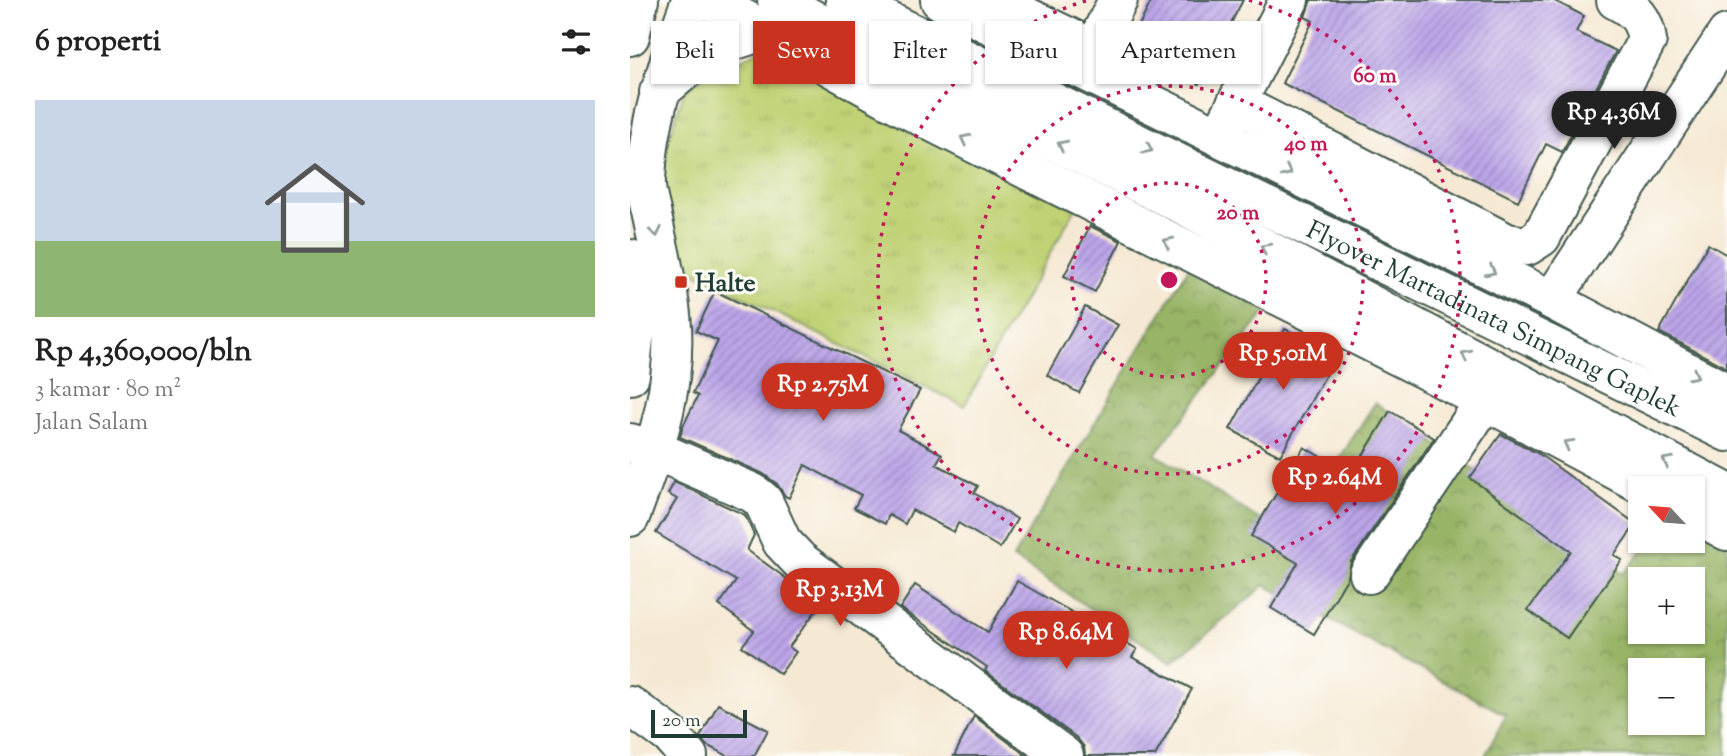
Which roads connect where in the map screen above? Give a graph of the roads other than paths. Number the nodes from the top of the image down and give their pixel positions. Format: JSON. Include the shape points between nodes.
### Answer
{"nodes":[{"id":1,"x":639,"y":0,"type":"edge"},
{"id":2,"x":691,"y":0,"type":"edge"},
{"id":3,"x":707,"y":0,"type":"edge"},
{"id":4,"x":845,"y":0,"type":"edge"},
{"id":5,"x":940,"y":0,"type":"edge"},
{"id":6,"x":992,"y":0,"type":"edge"},
{"id":7,"x":1118,"y":0,"type":"edge"},
{"id":8,"x":1289,"y":0,"type":"edge"},
{"id":9,"x":1616,"y":0,"type":"edge"},
{"id":10,"x":773,"y":10,"type":"edge"},
{"id":11,"x":1727,"y":34,"type":"edge"},
{"id":12,"x":630,"y":36,"type":"edge"},
{"id":13,"x":1088,"y":60,"type":"junction"},
{"id":14,"x":659,"y":92,"type":"junction"},
{"id":15,"x":1237,"y":103,"type":"junction"},
{"id":16,"x":1219,"y":139,"type":"junction"},
{"id":17,"x":630,"y":259,"type":"edge"},
{"id":18,"x":1552,"y":300,"type":"junction"},
{"id":19,"x":630,"y":375,"type":"edge"},
{"id":20,"x":1727,"y":393,"type":"edge"},
{"id":21,"x":1485,"y":401,"type":"junction"},
{"id":22,"x":1727,"y":432,"type":"edge"},
{"id":23,"x":642,"y":447,"type":"edge"},
{"id":24,"x":1628,"y":477,"type":"edge"},
{"id":25,"x":1727,"y":494,"type":"edge"},
{"id":26,"x":630,"y":517,"type":"edge"},
{"id":27,"x":1705,"y":519,"type":"edge"},
{"id":28,"x":1727,"y":531,"type":"edge"},
{"id":29,"x":1369,"y":574,"type":"dead end"},
{"id":30,"x":630,"y":706,"type":"edge"},
{"id":31,"x":688,"y":756,"type":"edge"},
{"id":32,"x":1064,"y":756,"type":"edge"}],
"edges":[{"from":1,"to":12,"type":"main road"},
{"from":2,"to":14,"type":"main road"},
{"from":3,"to":10,"type":"main road"},
{"from":4,"to":22,"type":"main road","name":"Flyover Martadinata Simpang Gaplek","one_way":true},
{"from":5,"to":13,"type":"main road"},
{"from":6,"to":13,"type":"main road"},
{"from":7,"to":13,"type":"main road"},
{"from":8,"to":15,"type":"main road"},
{"from":9,"to":15,"type":"main road","via":[[1635,10],[1645,25],[1647,40],[1541,237],[1527,246],[1507,243]]},
{"from":10,"to":14,"type":"main road","via":[[698,59]]},
{"from":21,"to":10,"type":"main road","one_way":true,"via":[[936,124]]},
{"from":25,"to":10,"type":"main road","name":"Flyover Martadinata Simpang Gaplek","one_way":true,"via":[[1187,207],[873,52]]},
{"from":11,"to":18,"type":"main road"},
{"from":13,"to":16,"type":"main road"},
{"from":14,"to":23,"type":"main road","one_way":true,"via":[[649,134],[645,184],[670,302],[671,377]]},
{"from":15,"to":16,"type":"main road"},
{"from":16,"to":18,"type":"main road","one_way":true},
{"from":17,"to":19,"type":"main road","via":[[638,303]]},
{"from":18,"to":20,"type":"main road","one_way":true},
{"from":24,"to":21,"type":"main road","one_way":true},
{"from":21,"to":29,"type":"main road"},
{"from":23,"to":26,"type":"main road"},
{"from":23,"to":32,"type":"main road","via":[[753,493],[763,501],[782,542],[800,561]]},
{"from":27,"to":28,"type":"main road"},
{"from":30,"to":31,"type":"main road","via":[[670,735]]}]}
